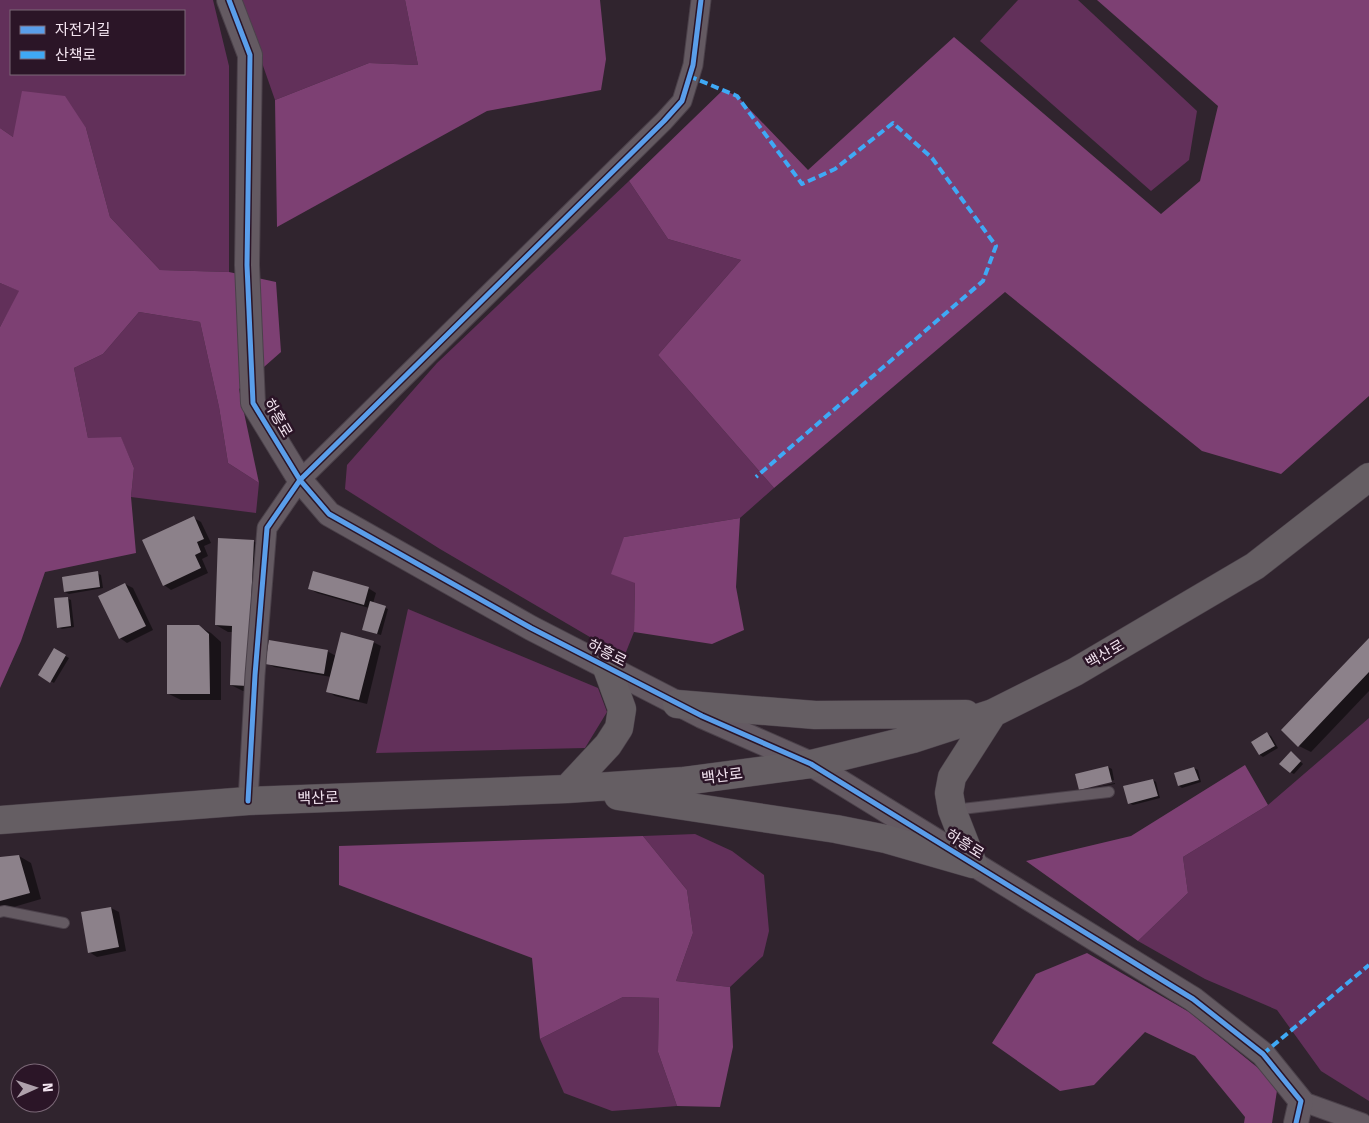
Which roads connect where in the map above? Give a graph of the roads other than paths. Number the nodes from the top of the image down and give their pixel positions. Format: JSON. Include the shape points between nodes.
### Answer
{"nodes":[{"id":1,"x":228,"y":0,"type":"edge"},
{"id":2,"x":701,"y":0,"type":"edge"},
{"id":3,"x":1369,"y":477,"type":"edge"},
{"id":4,"x":300,"y":480,"type":"junction"},
{"id":5,"x":608,"y":668,"type":"junction"},
{"id":6,"x":677,"y":704,"type":"junction"},
{"id":7,"x":992,"y":713,"type":"junction"},
{"id":8,"x":811,"y":764,"type":"junction"},
{"id":9,"x":568,"y":789,"type":"junction"},
{"id":10,"x":1109,"y":792,"type":"dead end"},
{"id":11,"x":248,"y":801,"type":"junction"},
{"id":12,"x":952,"y":810,"type":"junction"},
{"id":13,"x":0,"y":820,"type":"edge"},
{"id":14,"x":973,"y":864,"type":"junction"},
{"id":15,"x":0,"y":912,"type":"edge"},
{"id":16,"x":64,"y":923,"type":"dead end"},
{"id":17,"x":1299,"y":1112,"type":"edge"},
{"id":18,"x":1362,"y":1123,"type":"edge"}],
"edges":[{"from":1,"to":4,"type":"street","name":"하흥로","via":[[250,55],[247,264],[253,403]]},
{"from":2,"to":4,"type":"street","via":[[693,65],[682,102]]},
{"from":3,"to":7,"type":"main road","name":"백산로","via":[[1255,566],[1075,672]]},
{"from":4,"to":5,"type":"street","name":"하흥로","via":[[329,514]]},
{"from":4,"to":11,"type":"street","via":[[267,528]]},
{"from":5,"to":6,"type":"street","name":"하흥로"},
{"from":5,"to":9,"type":"main road","via":[[622,709],[619,728]]},
{"from":6,"to":7,"type":"main road","via":[[815,715]]},
{"from":6,"to":8,"type":"street","name":"하흥로"},
{"from":7,"to":8,"type":"main road","name":"백산로","via":[[913,739]]},
{"from":7,"to":12,"type":"main road","via":[[952,777],[949,793]]},
{"from":8,"to":9,"type":"main road","name":"백산로","via":[[684,780]]},
{"from":8,"to":14,"type":"street","name":"하흥로"},
{"from":9,"to":11,"type":"main road","name":"백산로"},
{"from":9,"to":14,"type":"main road","via":[[836,829],[886,839]]},
{"from":10,"to":12,"type":"lane"},
{"from":11,"to":13,"type":"main road","name":"백산로"},
{"from":12,"to":14,"type":"main road"},
{"from":14,"to":17,"type":"street","name":"하흥로","via":[[1193,999],[1263,1054]]},
{"from":15,"to":16,"type":"lane"},
{"from":17,"to":18,"type":"street"}]}
